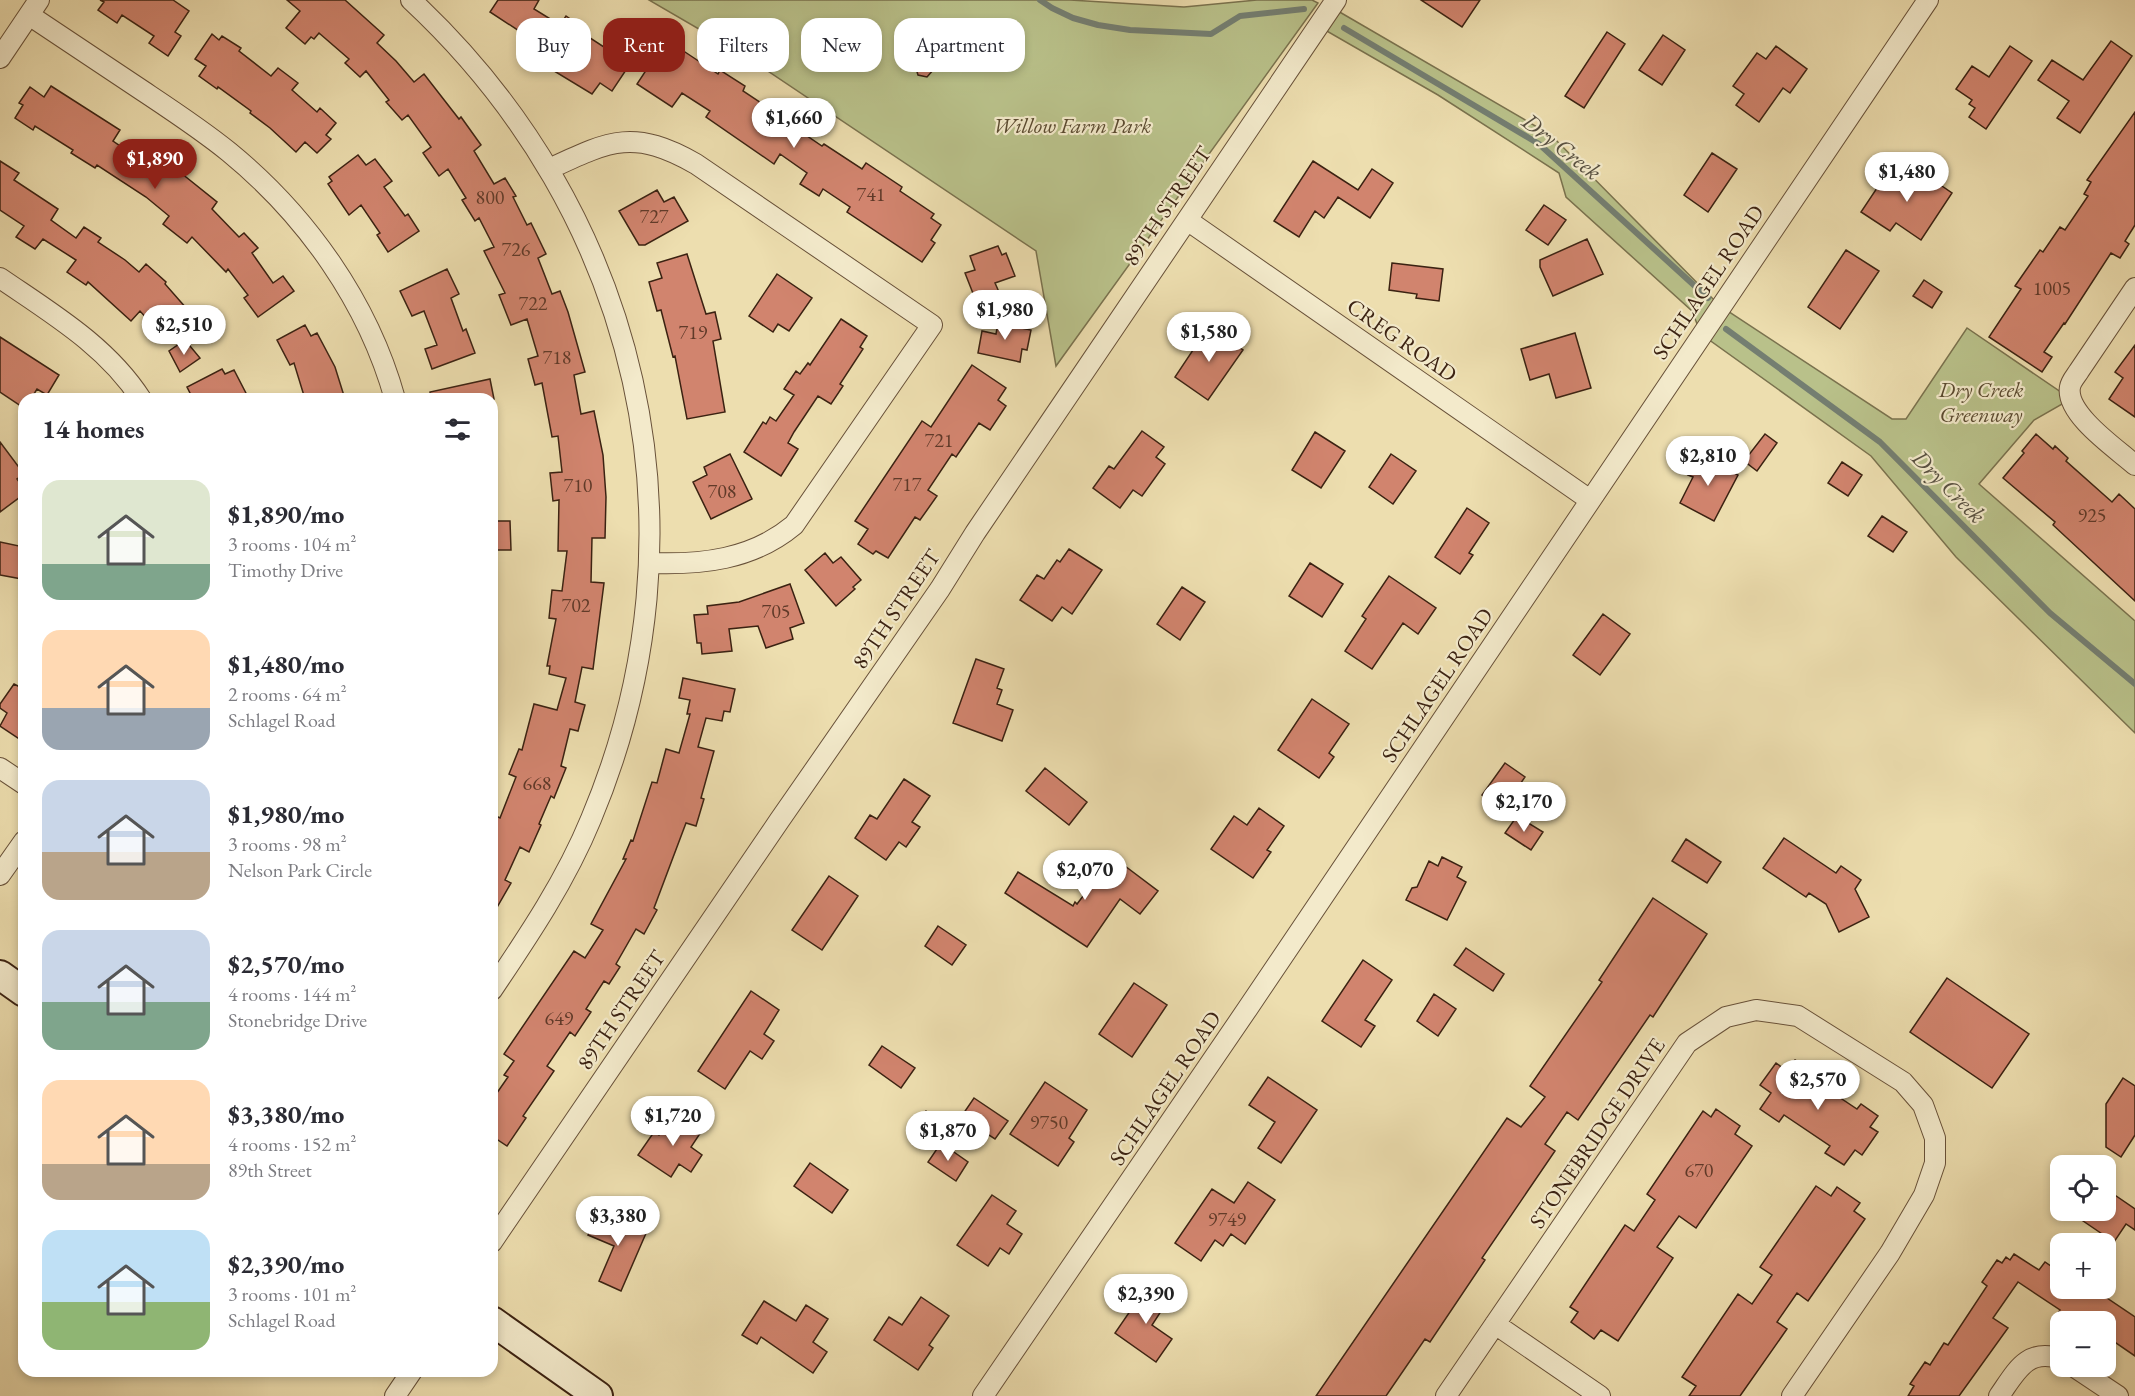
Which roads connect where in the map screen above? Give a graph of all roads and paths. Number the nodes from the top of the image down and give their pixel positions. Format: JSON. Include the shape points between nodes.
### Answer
{"nodes":[{"id":1,"x":411,"y":0,"type":"edge"},
{"id":2,"x":1336,"y":0,"type":"edge"},
{"id":3,"x":1928,"y":0,"type":"edge"},
{"id":4,"x":34,"y":8,"type":"edge"},
{"id":5,"x":0,"y":58,"type":"edge"},
{"id":6,"x":549,"y":169,"type":"junction"},
{"id":7,"x":1187,"y":220,"type":"junction"},
{"id":8,"x":0,"y":278,"type":"edge"},
{"id":9,"x":2135,"y":288,"type":"edge"},
{"id":10,"x":136,"y":393,"type":"edge"},
{"id":11,"x":393,"y":393,"type":"edge"},
{"id":12,"x":2135,"y":465,"type":"edge"},
{"id":13,"x":1590,"y":500,"type":"junction"},
{"id":14,"x":649,"y":563,"type":"junction"},
{"id":15,"x":0,"y":768,"type":"edge"},
{"id":16,"x":18,"y":780,"type":"edge"},
{"id":17,"x":18,"y":850,"type":"edge"},
{"id":18,"x":0,"y":875,"type":"edge"},
{"id":19,"x":0,"y":975,"type":"edge"},
{"id":20,"x":498,"y":981,"type":"edge"},
{"id":21,"x":18,"y":988,"type":"edge"},
{"id":22,"x":498,"y":1233,"type":"edge"},
{"id":23,"x":1495,"y":1324,"type":"junction"},
{"id":24,"x":498,"y":1326,"type":"edge"},
{"id":25,"x":2050,"y":1357,"type":"edge"},
{"id":26,"x":408,"y":1377,"type":"edge"},
{"id":27,"x":2090,"y":1377,"type":"edge"},
{"id":28,"x":395,"y":1396,"type":"edge"},
{"id":29,"x":598,"y":1396,"type":"edge"},
{"id":30,"x":983,"y":1396,"type":"edge"},
{"id":31,"x":1446,"y":1396,"type":"edge"},
{"id":32,"x":1600,"y":1396,"type":"edge"},
{"id":33,"x":1792,"y":1396,"type":"edge"},
{"id":34,"x":1999,"y":1396,"type":"edge"},
{"id":35,"x":2118,"y":1396,"type":"edge"}],
"edges":[{"from":1,"to":6,"type":"street","via":[[488,81]]},
{"from":2,"to":7,"type":"street","name":"89TH STREET"},
{"from":3,"to":13,"type":"street","name":"SCHLAGEL ROAD"},
{"from":4,"to":5,"type":"street"},
{"from":4,"to":11,"type":"street","via":[[219,144],[288,208],[322,250],[353,299]]},
{"from":6,"to":14,"type":"street","via":[[601,276],[632,377],[647,468]]},
{"from":6,"to":14,"type":"street","via":[[607,144],[638,143],[669,151],[696,164],[932,325],[800,519],[790,528],[725,559],[688,564]]},
{"from":7,"to":13,"type":"street","name":"CREG ROAD"},
{"from":7,"to":22,"type":"street","name":"89TH STREET","via":[[987,514],[940,590]]},
{"from":8,"to":10,"type":"street","via":[[102,352]]},
{"from":9,"to":12,"type":"street","via":[[2079,370],[2070,392],[2078,415]]},
{"from":13,"to":30,"type":"street","name":"SCHLAGEL ROAD"},
{"from":14,"to":20,"type":"street","via":[[627,714],[602,791],[555,893]]},
{"from":15,"to":16,"type":"street"},
{"from":17,"to":18,"type":"street"},
{"from":19,"to":21,"type":"main road"},
{"from":23,"to":31,"type":"street","name":"STONEBRIDGE DRIVE"},
{"from":23,"to":32,"type":"street"},
{"from":23,"to":33,"type":"street","name":"STONEBRIDGE DRIVE","via":[[1687,1043],[1726,1017],[1756,1010],[1798,1016],[1903,1082],[1923,1105],[1935,1138],[1935,1163],[1924,1195],[1890,1253]]},
{"from":24,"to":29,"type":"main road"},
{"from":25,"to":34,"type":"street","via":[[2028,1360]]},
{"from":26,"to":28,"type":"street"},
{"from":27,"to":35,"type":"street"}]}
